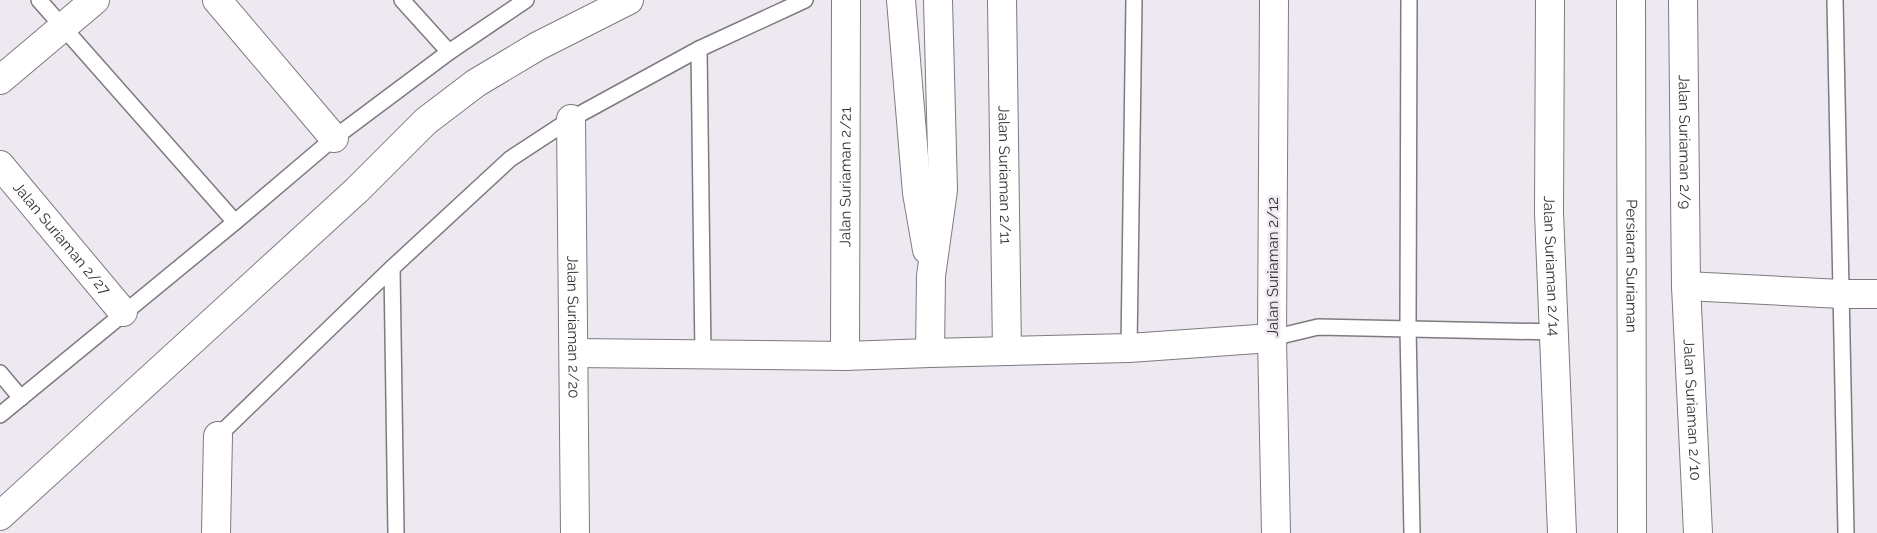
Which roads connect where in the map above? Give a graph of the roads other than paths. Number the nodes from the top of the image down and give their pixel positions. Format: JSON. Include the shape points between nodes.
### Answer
{"nodes":[{"id":1,"x":40,"y":0,"type":"edge"},
{"id":2,"x":95,"y":0,"type":"edge"},
{"id":3,"x":218,"y":0,"type":"edge"},
{"id":4,"x":402,"y":0,"type":"edge"},
{"id":5,"x":526,"y":0,"type":"edge"},
{"id":6,"x":629,"y":0,"type":"edge"},
{"id":7,"x":805,"y":0,"type":"edge"},
{"id":8,"x":846,"y":0,"type":"edge"},
{"id":9,"x":901,"y":0,"type":"edge"},
{"id":10,"x":938,"y":0,"type":"edge"},
{"id":11,"x":1002,"y":0,"type":"edge"},
{"id":12,"x":1134,"y":0,"type":"edge"},
{"id":13,"x":1274,"y":0,"type":"edge"},
{"id":14,"x":1409,"y":0,"type":"edge"},
{"id":15,"x":1550,"y":0,"type":"edge"},
{"id":16,"x":1631,"y":0,"type":"edge"},
{"id":17,"x":1683,"y":0,"type":"edge"},
{"id":18,"x":1835,"y":0,"type":"edge"},
{"id":19,"x":63,"y":26,"type":"junction"},
{"id":20,"x":699,"y":49,"type":"junction"},
{"id":21,"x":449,"y":52,"type":"junction"},
{"id":22,"x":0,"y":80,"type":"edge"},
{"id":23,"x":571,"y":119,"type":"junction"},
{"id":24,"x":334,"y":138,"type":"junction"},
{"id":25,"x":0,"y":165,"type":"edge"},
{"id":26,"x":235,"y":222,"type":"junction"},
{"id":27,"x":392,"y":268,"type":"junction"},
{"id":28,"x":931,"y":276,"type":"junction"},
{"id":29,"x":1686,"y":286,"type":"junction"},
{"id":30,"x":1841,"y":294,"type":"junction"},
{"id":31,"x":1877,"y":294,"type":"edge"},
{"id":32,"x":123,"y":312,"type":"junction"},
{"id":33,"x":1408,"y":328,"type":"junction"},
{"id":34,"x":1554,"y":332,"type":"junction"},
{"id":35,"x":1272,"y":338,"type":"junction"},
{"id":36,"x":1129,"y":348,"type":"junction"},
{"id":37,"x":1007,"y":351,"type":"junction"},
{"id":38,"x":574,"y":353,"type":"junction"},
{"id":39,"x":930,"y":353,"type":"junction"},
{"id":40,"x":703,"y":355,"type":"junction"},
{"id":41,"x":845,"y":356,"type":"junction"},
{"id":42,"x":0,"y":373,"type":"edge"},
{"id":43,"x":21,"y":398,"type":"junction"},
{"id":44,"x":0,"y":415,"type":"edge"},
{"id":45,"x":218,"y":436,"type":"joint"},
{"id":46,"x":0,"y":516,"type":"edge"},
{"id":47,"x":216,"y":533,"type":"edge"},
{"id":48,"x":396,"y":533,"type":"edge"},
{"id":49,"x":575,"y":533,"type":"edge"},
{"id":50,"x":1276,"y":533,"type":"edge"},
{"id":51,"x":1412,"y":533,"type":"edge"},
{"id":52,"x":1562,"y":533,"type":"edge"},
{"id":53,"x":1632,"y":533,"type":"edge"},
{"id":54,"x":1698,"y":533,"type":"edge"},
{"id":55,"x":1846,"y":533,"type":"edge"}],
"edges":[{"from":1,"to":19,"type":"lane"},
{"from":2,"to":19,"type":"street"},
{"from":3,"to":24,"type":"street"},
{"from":4,"to":21,"type":"lane"},
{"from":5,"to":21,"type":"lane"},
{"from":6,"to":46,"type":"street","via":[[476,82],[426,122],[357,190]]},
{"from":7,"to":20,"type":"lane"},
{"from":8,"to":41,"type":"street","name":"Jalan Suriaman 2/21"},
{"from":9,"to":28,"type":"street","via":[[917,193]]},
{"from":10,"to":28,"type":"street","via":[[943,190]]},
{"from":11,"to":37,"type":"street","name":"Jalan Suriaman 2/11"},
{"from":12,"to":36,"type":"lane"},
{"from":13,"to":35,"type":"street","name":"Jalan Suriaman 2/12"},
{"from":14,"to":33,"type":"lane"},
{"from":15,"to":34,"type":"street","name":"Jalan Suriaman 2/14","via":[[1550,213]]},
{"from":16,"to":53,"type":"street","name":"Persiaran Suriaman"},
{"from":17,"to":29,"type":"street","name":"Jalan Suriaman 2/9"},
{"from":18,"to":30,"type":"lane"},
{"from":19,"to":22,"type":"street"},
{"from":19,"to":26,"type":"lane"},
{"from":20,"to":23,"type":"lane"},
{"from":20,"to":40,"type":"lane"},
{"from":21,"to":24,"type":"lane"},
{"from":23,"to":27,"type":"lane","via":[[510,159]]},
{"from":23,"to":38,"type":"street","name":"Jalan Suriaman 2/20"},
{"from":24,"to":26,"type":"lane"},
{"from":25,"to":32,"type":"street","name":"Jalan Suriaman 2/27"},
{"from":26,"to":32,"type":"lane"},
{"from":27,"to":45,"type":"lane"},
{"from":27,"to":48,"type":"lane"},
{"from":28,"to":39,"type":"street"},
{"from":29,"to":30,"type":"street"},
{"from":29,"to":54,"type":"street","name":"Jalan Suriaman 2/10"},
{"from":30,"to":31,"type":"street"},
{"from":30,"to":55,"type":"lane"},
{"from":32,"to":43,"type":"lane"},
{"from":33,"to":34,"type":"lane"},
{"from":33,"to":35,"type":"lane","via":[[1318,327]]},
{"from":33,"to":51,"type":"lane"},
{"from":34,"to":52,"type":"street","name":"Jalan Suriaman 2/14"},
{"from":35,"to":36,"type":"street"},
{"from":35,"to":50,"type":"street","name":"Jalan Suriaman 2/12"},
{"from":36,"to":37,"type":"street"},
{"from":37,"to":39,"type":"street"},
{"from":38,"to":40,"type":"street"},
{"from":38,"to":49,"type":"street","name":"Jalan Suriaman 2/20"},
{"from":39,"to":41,"type":"street"},
{"from":40,"to":41,"type":"street"},
{"from":42,"to":43,"type":"lane"},
{"from":43,"to":44,"type":"lane"},
{"from":45,"to":47,"type":"street"}]}
